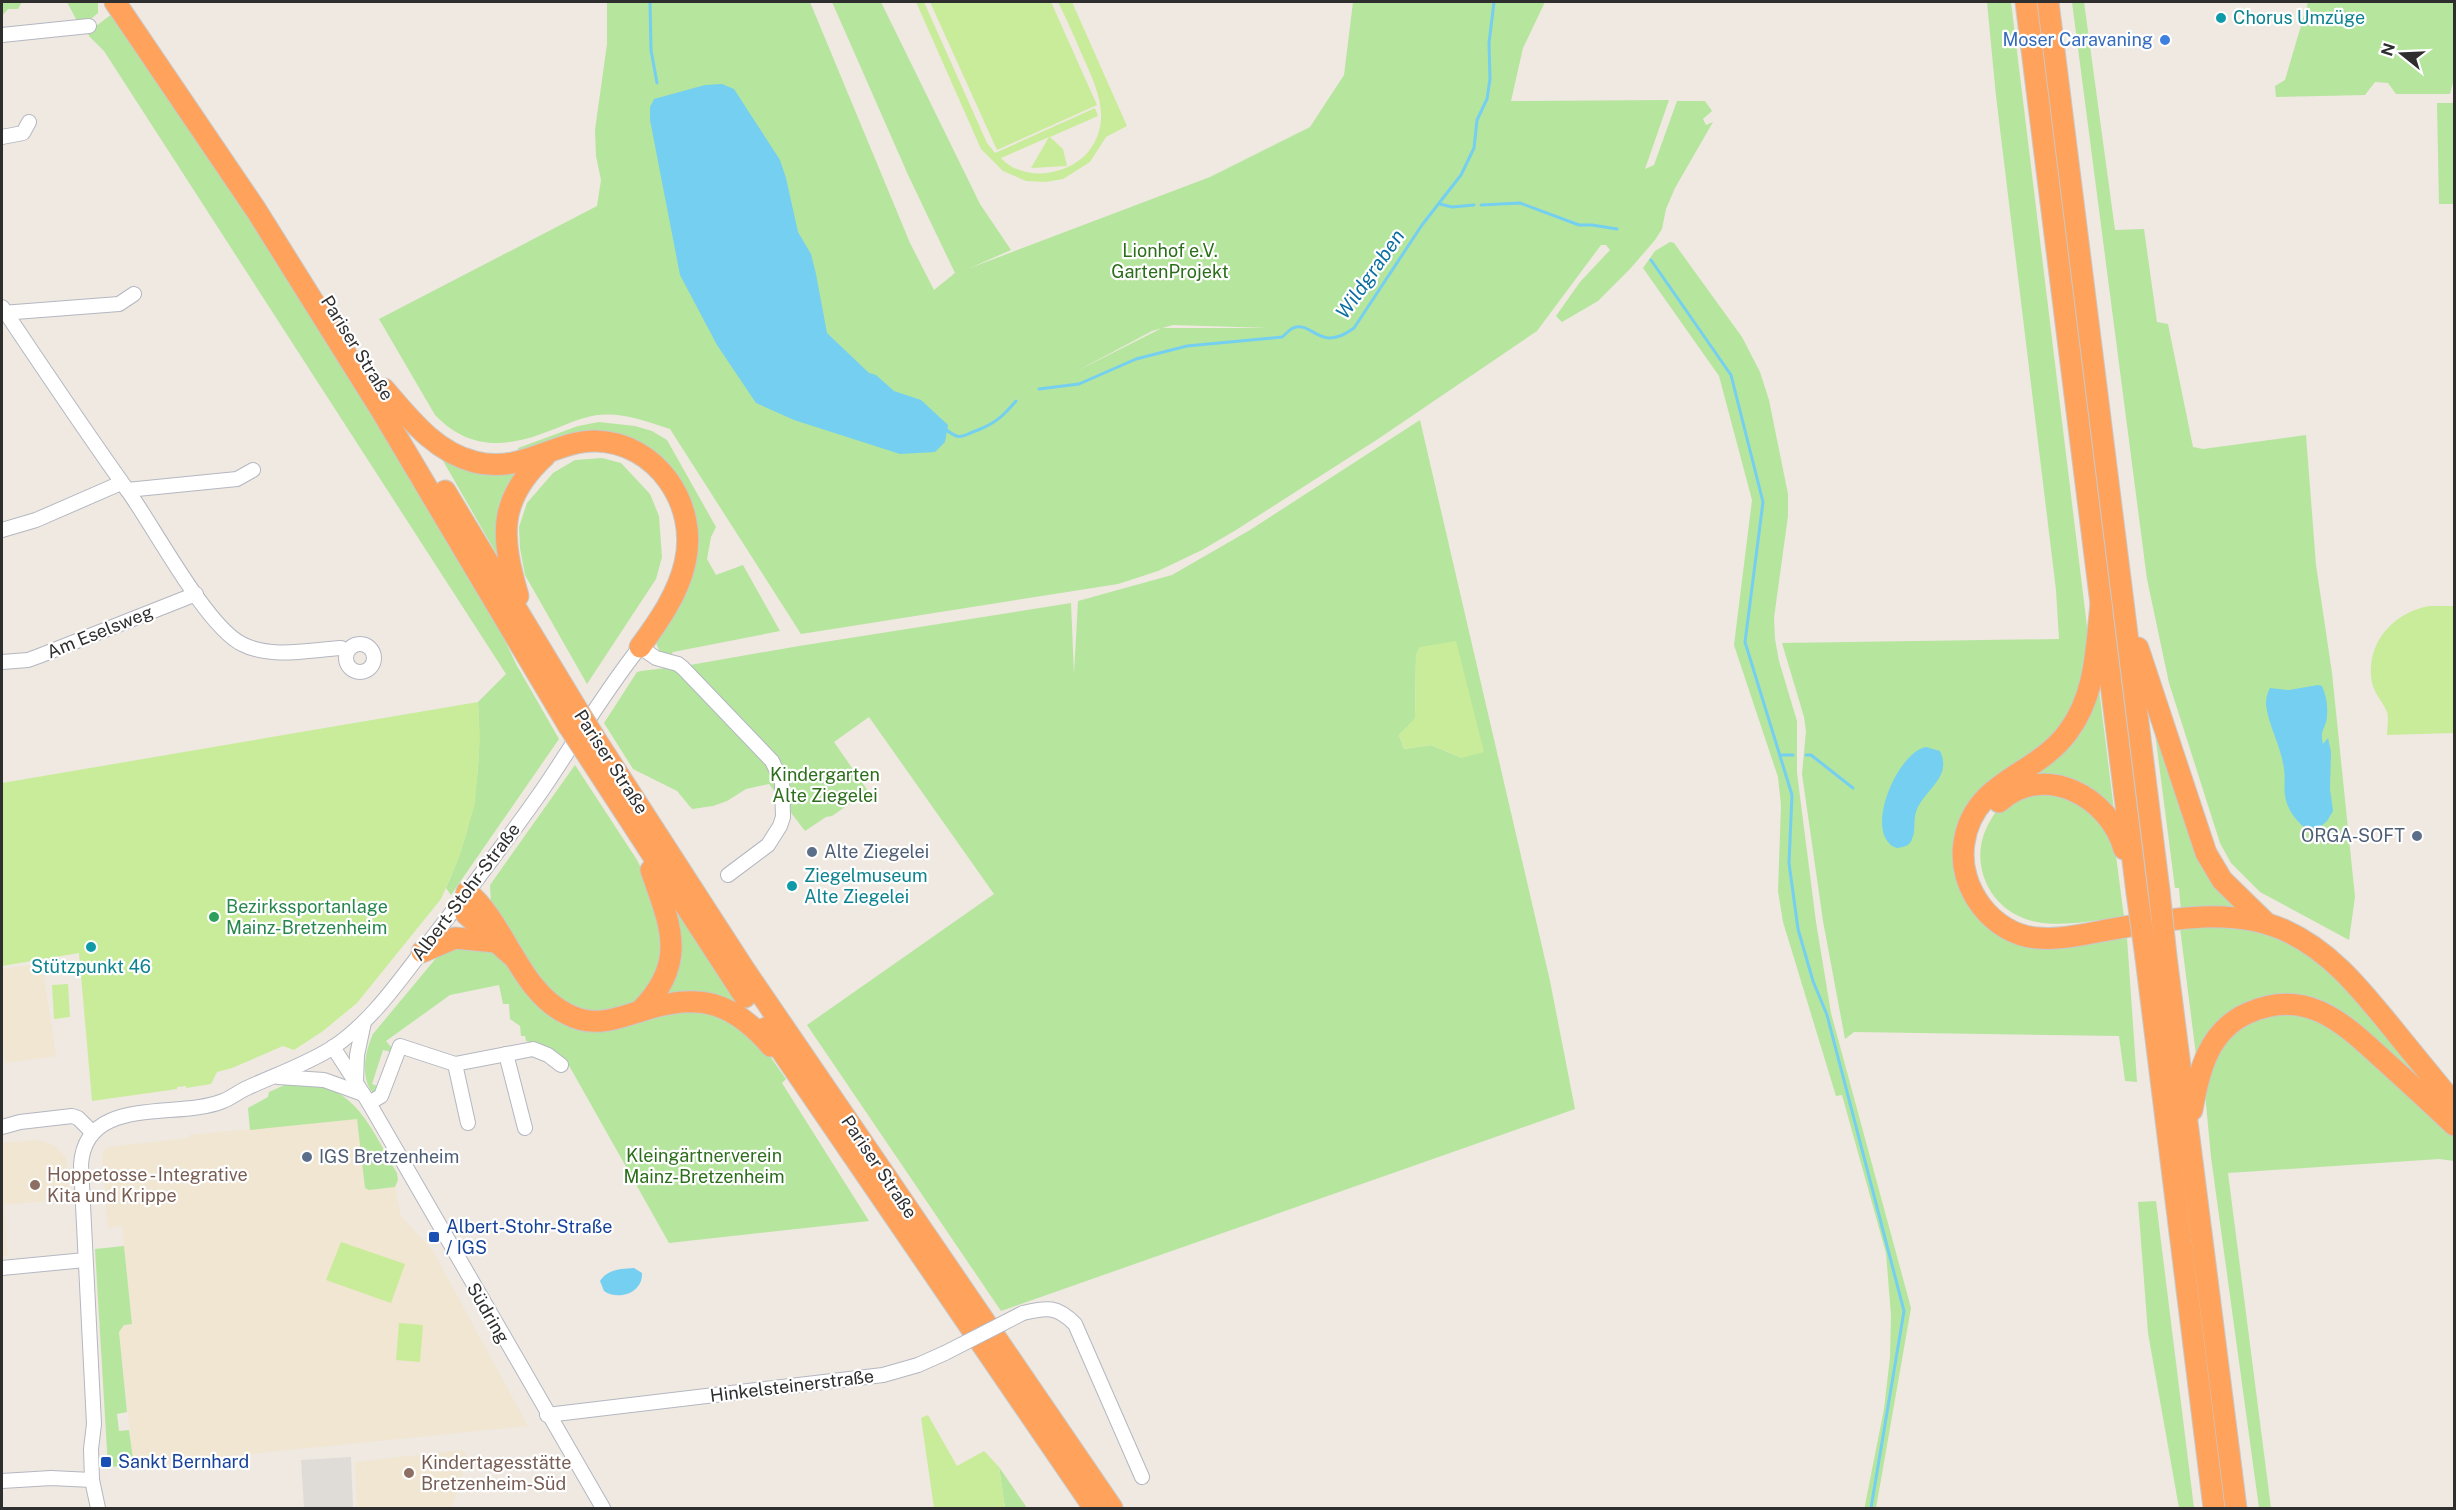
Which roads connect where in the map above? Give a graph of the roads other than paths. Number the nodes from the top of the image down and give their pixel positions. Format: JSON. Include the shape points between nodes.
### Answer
{"nodes":[{"id":1,"x":115,"y":2,"type":"edge"},
{"id":2,"x":133,"y":2,"type":"edge"},
{"id":3,"x":2026,"y":2,"type":"edge"},
{"id":4,"x":2048,"y":2,"type":"edge"},
{"id":5,"x":89,"y":26,"type":"dead end"},
{"id":6,"x":2,"y":35,"type":"edge"},
{"id":7,"x":28,"y":122,"type":"dead end"},
{"id":8,"x":2,"y":137,"type":"edge"},
{"id":9,"x":134,"y":294,"type":"dead end"},
{"id":10,"x":3,"y":310,"type":"edge"},
{"id":11,"x":384,"y":389,"type":"junction"},
{"id":12,"x":548,"y":453,"type":"junction"},
{"id":13,"x":253,"y":470,"type":"dead end"},
{"id":14,"x":124,"y":486,"type":"junction"},
{"id":15,"x":2,"y":530,"type":"edge"},
{"id":16,"x":196,"y":594,"type":"junction"},
{"id":17,"x":2101,"y":604,"type":"junction"},
{"id":18,"x":2124,"y":604,"type":"junction"},
{"id":19,"x":526,"y":624,"type":"junction"},
{"id":20,"x":640,"y":647,"type":"junction"},
{"id":21,"x":347,"y":651,"type":"dead end"},
{"id":22,"x":2,"y":662,"type":"edge"},
{"id":23,"x":573,"y":718,"type":"junction"},
{"id":24,"x":590,"y":744,"type":"junction"},
{"id":25,"x":639,"y":836,"type":"junction"},
{"id":26,"x":728,"y":875,"type":"dead end"},
{"id":27,"x":467,"y":892,"type":"junction"},
{"id":28,"x":2137,"y":893,"type":"junction"},
{"id":29,"x":2268,"y":924,"type":"junction"},
{"id":30,"x":2124,"y":927,"type":"junction"},
{"id":31,"x":504,"y":949,"type":"junction"},
{"id":32,"x":422,"y":952,"type":"junction"},
{"id":33,"x":2156,"y":957,"type":"junction"},
{"id":34,"x":639,"y":1012,"type":"junction"},
{"id":35,"x":364,"y":1022,"type":"junction"},
{"id":36,"x":333,"y":1047,"type":"junction"},
{"id":37,"x":506,"y":1054,"type":"junction"},
{"id":38,"x":455,"y":1064,"type":"junction"},
{"id":39,"x":561,"y":1065,"type":"dead end"},
{"id":40,"x":275,"y":1077,"type":"junction"},
{"id":41,"x":806,"y":1087,"type":"junction"},
{"id":42,"x":363,"y":1093,"type":"junction"},
{"id":43,"x":2454,"y":1104,"type":"edge"},
{"id":44,"x":468,"y":1124,"type":"dead end"},
{"id":45,"x":2454,"y":1125,"type":"edge"},
{"id":46,"x":2,"y":1126,"type":"edge"},
{"id":47,"x":525,"y":1128,"type":"dead end"},
{"id":48,"x":92,"y":1132,"type":"junction"},
{"id":49,"x":2188,"y":1132,"type":"junction"},
{"id":50,"x":85,"y":1260,"type":"junction"},
{"id":51,"x":2,"y":1268,"type":"edge"},
{"id":52,"x":547,"y":1415,"type":"junction"},
{"id":53,"x":1142,"y":1477,"type":"dead end"},
{"id":54,"x":92,"y":1480,"type":"junction"},
{"id":55,"x":2,"y":1481,"type":"edge"},
{"id":56,"x":595,"y":1506,"type":"edge"},
{"id":57,"x":98,"y":1509,"type":"edge"},
{"id":58,"x":1094,"y":1509,"type":"edge"},
{"id":59,"x":1112,"y":1509,"type":"edge"},
{"id":60,"x":2214,"y":1509,"type":"edge"},
{"id":61,"x":2236,"y":1509,"type":"edge"}],
"edges":[{"from":1,"to":23,"type":"highway","name":"Pariser Straße","via":[[269,230]]},
{"from":2,"to":11,"type":"highway","name":"Pariser Straße","via":[[260,192]]},
{"from":3,"to":17,"type":"highway"},
{"from":4,"to":18,"type":"highway"},
{"from":5,"to":6,"type":"street"},
{"from":7,"to":8,"type":"street","via":[[23,133]]},
{"from":9,"to":10,"type":"street","via":[[119,304]]},
{"from":10,"to":14,"type":"street"},
{"from":11,"to":12,"type":"highway","via":[[426,435],[464,459],[498,464]]},
{"from":11,"to":19,"type":"highway","name":"Pariser Straße"},
{"from":12,"to":19,"type":"highway","via":[[521,482],[510,501],[507,518],[507,554]]},
{"from":12,"to":20,"type":"highway","via":[[588,441],[620,445],[653,462],[676,493],[686,524],[686,560],[672,599]]},
{"from":13,"to":14,"type":"street","via":[[237,479]]},
{"from":14,"to":15,"type":"street"},
{"from":14,"to":16,"type":"street"},
{"from":16,"to":21,"type":"street","via":[[240,644],[273,652],[341,648]]},
{"from":16,"to":22,"type":"street","name":"Am Eselsweg","via":[[39,656]]},
{"from":17,"to":28,"type":"highway"},
{"from":17,"to":30,"type":"highway","via":[[2091,687],[2081,712],[2049,753],[1985,797],[1970,820],[1963,859],[1974,897],[1992,918],[2014,932],[2047,938]]},
{"from":18,"to":29,"type":"highway","via":[[2206,853],[2222,880]]},
{"from":18,"to":33,"type":"highway","bridge":true,"via":[[2158,890]]},
{"from":19,"to":23,"type":"highway","name":"Pariser Straße"},
{"from":20,"to":26,"type":"street","via":[[656,658],[678,664],[765,753],[782,782],[783,817],[775,835],[768,845]]},
{"from":20,"to":27,"type":"street","name":"Albert-Stohr-Straße"},
{"from":23,"to":24,"type":"highway","name":"Pariser Straße","bridge":true},
{"from":24,"to":25,"type":"highway","name":"Pariser Straße"},
{"from":24,"to":59,"type":"highway","name":"Pariser Straße"},
{"from":25,"to":34,"type":"highway","via":[[663,903],[672,947],[669,969],[661,986]]},
{"from":25,"to":41,"type":"highway","name":"Pariser Straße"},
{"from":27,"to":31,"type":"highway","via":[[466,914]]},
{"from":27,"to":32,"type":"street","name":"Albert-Stohr-Straße"},
{"from":28,"to":30,"type":"highway","via":[[2117,829],[2099,807],[2076,791],[2050,784],[2025,787],[1998,802],[1980,827],[1974,852],[1977,876],[1989,899],[2007,916],[2047,929]]},
{"from":28,"to":33,"type":"highway","bridge":true},
{"from":29,"to":30,"type":"highway","via":[[2221,917]]},
{"from":29,"to":43,"type":"highway","via":[[2310,944],[2335,963]]},
{"from":31,"to":32,"type":"highway","via":[[455,938]]},
{"from":31,"to":34,"type":"highway","via":[[546,999],[567,1015],[598,1022]]},
{"from":32,"to":35,"type":"street","name":"Albert-Stohr-Straße"},
{"from":33,"to":49,"type":"highway"},
{"from":33,"to":60,"type":"highway"},
{"from":34,"to":41,"type":"highway","via":[[681,1001],[724,1007],[760,1033]]},
{"from":35,"to":36,"type":"street","name":"Albert-Stohr-Straße"},
{"from":35,"to":42,"type":"street","via":[[358,1046]]},
{"from":36,"to":40,"type":"street","name":"Albert-Stohr-Straße"},
{"from":36,"to":42,"type":"street","name":"Südring"},
{"from":37,"to":38,"type":"street"},
{"from":37,"to":39,"type":"street","via":[[533,1049]]},
{"from":37,"to":47,"type":"street"},
{"from":38,"to":42,"type":"street","via":[[400,1046],[381,1095]]},
{"from":38,"to":44,"type":"street"},
{"from":40,"to":42,"type":"street","via":[[324,1080]]},
{"from":40,"to":48,"type":"street","name":"Albert-Stohr-Straße","via":[[182,1107],[112,1118]]},
{"from":41,"to":58,"type":"highway","name":"Pariser Straße"},
{"from":42,"to":52,"type":"street","name":"Südring"},
{"from":45,"to":49,"type":"highway","via":[[2338,1020],[2313,1008],[2285,1004],[2245,1014],[2213,1042],[2201,1067]]},
{"from":46,"to":48,"type":"street","via":[[72,1116]]},
{"from":48,"to":50,"type":"street","via":[[81,1156]]},
{"from":49,"to":61,"type":"highway"},
{"from":50,"to":51,"type":"street"},
{"from":50,"to":54,"type":"street","via":[[94,1424]]},
{"from":52,"to":53,"type":"street","name":"Hinkelsteinerstraße","bridge":true,"via":[[883,1375],[918,1365],[1023,1313],[1050,1308],[1075,1324]]},
{"from":52,"to":56,"type":"street","name":"Südring"},
{"from":54,"to":55,"type":"street"},
{"from":54,"to":57,"type":"street"}]}
